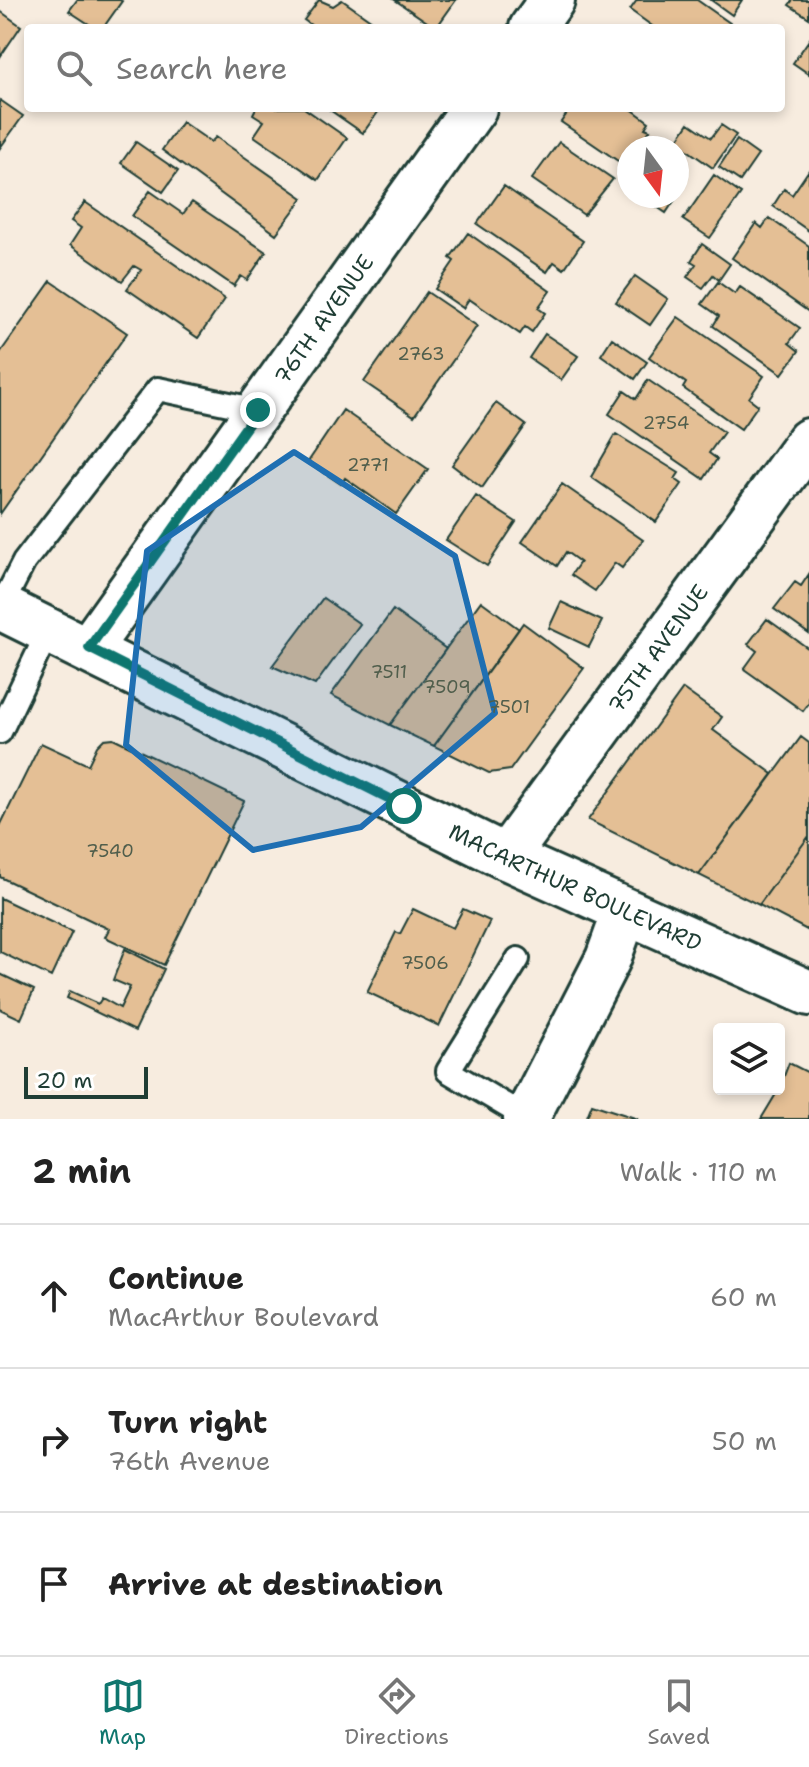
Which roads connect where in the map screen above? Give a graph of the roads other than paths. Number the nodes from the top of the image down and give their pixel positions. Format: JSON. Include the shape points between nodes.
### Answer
{"nodes":[{"id":1,"x":552,"y":0,"type":"edge"},
{"id":2,"x":535,"y":24,"type":"edge"},
{"id":3,"x":471,"y":112,"type":"edge"},
{"id":4,"x":258,"y":410,"type":"junction"},
{"id":5,"x":809,"y":441,"type":"edge"},
{"id":6,"x":0,"y":607,"type":"edge"},
{"id":7,"x":49,"y":630,"type":"junction"},
{"id":8,"x":89,"y":648,"type":"junction"},
{"id":9,"x":0,"y":732,"type":"edge"},
{"id":10,"x":506,"y":857,"type":"junction"},
{"id":11,"x":625,"y":912,"type":"junction"},
{"id":12,"x":518,"y":959,"type":"dead end"},
{"id":13,"x":809,"y":993,"type":"edge"},
{"id":14,"x":527,"y":1119,"type":"edge"}],
"edges":[{"from":1,"to":2,"type":"street"},
{"from":3,"to":4,"type":"street","name":"76TH AVENUE"},
{"from":4,"to":6,"type":"lane","via":[[158,389],[24,562]]},
{"from":4,"to":8,"type":"street","name":"76TH AVENUE"},
{"from":5,"to":10,"type":"street","name":"75TH AVENUE"},
{"from":6,"to":7,"type":"street","name":"MACARTHUR BOULEVARD"},
{"from":7,"to":8,"type":"street","name":"MACARTHUR BOULEVARD"},
{"from":7,"to":9,"type":"lane"},
{"from":8,"to":10,"type":"street","name":"MACARTHUR BOULEVARD"},
{"from":10,"to":11,"type":"street","name":"MACARTHUR BOULEVARD"},
{"from":11,"to":13,"type":"street","name":"MACARTHUR BOULEVARD"},
{"from":11,"to":14,"type":"street","via":[[608,959]]},
{"from":12,"to":14,"type":"lane","via":[[448,1071]]}]}
